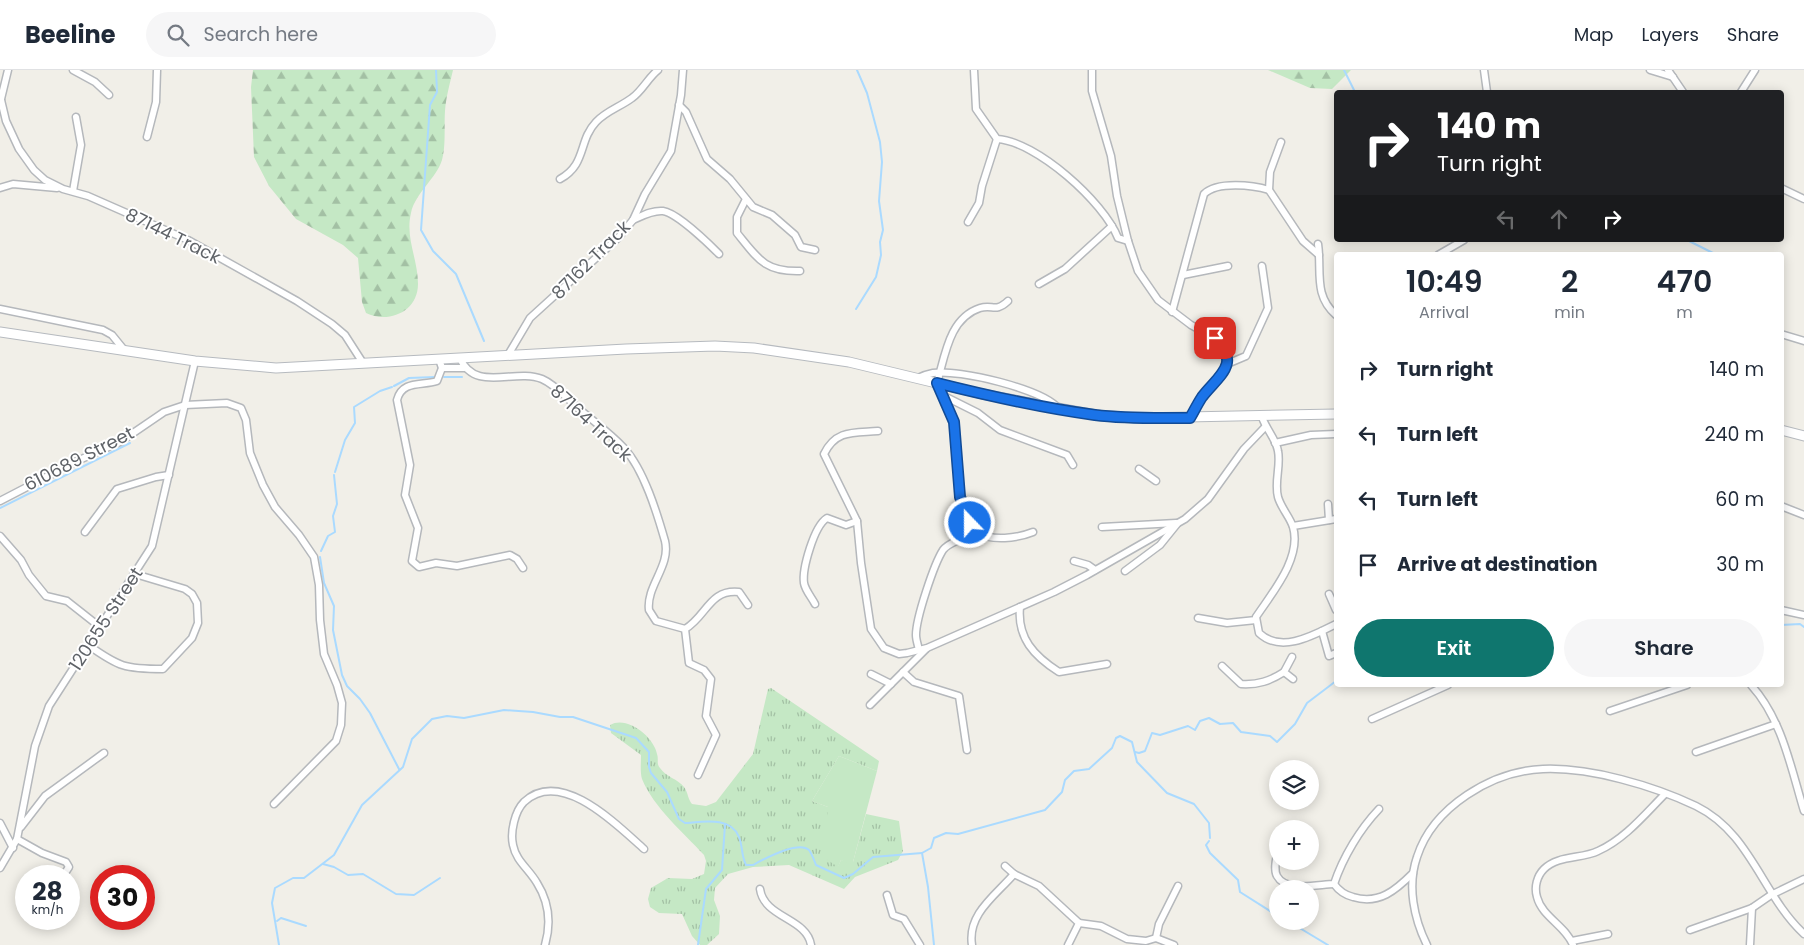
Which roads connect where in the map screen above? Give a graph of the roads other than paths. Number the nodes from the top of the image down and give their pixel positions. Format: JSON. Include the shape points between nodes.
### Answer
{"nodes":[{"id":1,"x":8,"y":70,"type":"edge"},
{"id":2,"x":73,"y":70,"type":"edge"},
{"id":3,"x":157,"y":70,"type":"edge"},
{"id":4,"x":683,"y":70,"type":"edge"},
{"id":5,"x":974,"y":70,"type":"edge"},
{"id":6,"x":1092,"y":70,"type":"edge"},
{"id":7,"x":1484,"y":70,"type":"edge"},
{"id":8,"x":1650,"y":70,"type":"edge"},
{"id":9,"x":1668,"y":70,"type":"edge"},
{"id":10,"x":1755,"y":70,"type":"edge"},
{"id":11,"x":655,"y":71,"type":"edge"},
{"id":12,"x":1673,"y":77,"type":"junction"},
{"id":13,"x":1487,"y":90,"type":"edge"},
{"id":14,"x":1682,"y":90,"type":"edge"},
{"id":15,"x":1742,"y":90,"type":"edge"},
{"id":16,"x":109,"y":95,"type":"dead end"},
{"id":17,"x":1,"y":102,"type":"edge"},
{"id":18,"x":679,"y":105,"type":"junction"},
{"id":19,"x":76,"y":116,"type":"dead end"},
{"id":20,"x":148,"y":137,"type":"dead end"},
{"id":21,"x":997,"y":139,"type":"junction"},
{"id":22,"x":1281,"y":142,"type":"dead end"},
{"id":23,"x":560,"y":179,"type":"dead end"},
{"id":24,"x":0,"y":188,"type":"edge"},
{"id":25,"x":63,"y":189,"type":"junction"},
{"id":26,"x":1784,"y":189,"type":"edge"},
{"id":27,"x":1268,"y":190,"type":"junction"},
{"id":28,"x":73,"y":192,"type":"junction"},
{"id":29,"x":746,"y":199,"type":"junction"},
{"id":30,"x":1804,"y":199,"type":"edge"},
{"id":31,"x":633,"y":220,"type":"junction"},
{"id":32,"x":968,"y":222,"type":"dead end"},
{"id":33,"x":1112,"y":226,"type":"junction"},
{"id":34,"x":1128,"y":241,"type":"junction"},
{"id":35,"x":1461,"y":242,"type":"edge"},
{"id":36,"x":1318,"y":244,"type":"dead end"},
{"id":37,"x":815,"y":250,"type":"dead end"},
{"id":38,"x":1443,"y":252,"type":"edge"},
{"id":39,"x":719,"y":254,"type":"dead end"},
{"id":40,"x":1319,"y":255,"type":"junction"},
{"id":41,"x":1228,"y":266,"type":"dead end"},
{"id":42,"x":1262,"y":266,"type":"dead end"},
{"id":43,"x":800,"y":271,"type":"dead end"},
{"id":44,"x":1183,"y":275,"type":"junction"},
{"id":45,"x":1039,"y":284,"type":"dead end"},
{"id":46,"x":1008,"y":301,"type":"dead end"},
{"id":47,"x":0,"y":309,"type":"edge"},
{"id":48,"x":1172,"y":312,"type":"junction"},
{"id":49,"x":1334,"y":313,"type":"edge"},
{"id":50,"x":0,"y":332,"type":"edge"},
{"id":51,"x":1784,"y":335,"type":"edge"},
{"id":52,"x":1804,"y":341,"type":"edge"},
{"id":53,"x":125,"y":351,"type":"junction"},
{"id":54,"x":508,"y":356,"type":"junction"},
{"id":55,"x":460,"y":358,"type":"junction"},
{"id":56,"x":196,"y":361,"type":"junction"},
{"id":57,"x":363,"y":364,"type":"junction"},
{"id":58,"x":441,"y":364,"type":"junction"},
{"id":59,"x":1227,"y":364,"type":"junction"},
{"id":60,"x":464,"y":368,"type":"junction"},
{"id":61,"x":940,"y":372,"type":"junction"},
{"id":62,"x":917,"y":378,"type":"junction"},
{"id":63,"x":937,"y":383,"type":"junction"},
{"id":64,"x":944,"y":396,"type":"junction"},
{"id":65,"x":185,"y":405,"type":"junction"},
{"id":66,"x":1060,"y":410,"type":"junction"},
{"id":67,"x":1334,"y":414,"type":"edge"},
{"id":68,"x":1262,"y":417,"type":"junction"},
{"id":69,"x":1190,"y":418,"type":"junction"},
{"id":70,"x":1265,"y":427,"type":"junction"},
{"id":71,"x":878,"y":431,"type":"dead end"},
{"id":72,"x":1784,"y":431,"type":"edge"},
{"id":73,"x":1334,"y":434,"type":"edge"},
{"id":74,"x":1804,"y":436,"type":"edge"},
{"id":75,"x":1275,"y":443,"type":"junction"},
{"id":76,"x":1073,"y":465,"type":"dead end"},
{"id":77,"x":1139,"y":469,"type":"dead end"},
{"id":78,"x":169,"y":475,"type":"junction"},
{"id":79,"x":1156,"y":481,"type":"dead end"},
{"id":80,"x":0,"y":501,"type":"edge"},
{"id":81,"x":1328,"y":504,"type":"dead end"},
{"id":82,"x":1784,"y":507,"type":"edge"},
{"id":83,"x":1804,"y":515,"type":"edge"},
{"id":84,"x":969,"y":518,"type":"junction"},
{"id":85,"x":1334,"y":519,"type":"edge"},
{"id":86,"x":1329,"y":520,"type":"junction"},
{"id":87,"x":857,"y":521,"type":"junction"},
{"id":88,"x":1177,"y":523,"type":"junction"},
{"id":89,"x":1293,"y":526,"type":"junction"},
{"id":90,"x":1102,"y":527,"type":"dead end"},
{"id":91,"x":85,"y":532,"type":"dead end"},
{"id":92,"x":1032,"y":532,"type":"dead end"},
{"id":93,"x":0,"y":536,"type":"edge"},
{"id":94,"x":1074,"y":561,"type":"dead end"},
{"id":95,"x":523,"y":568,"type":"dead end"},
{"id":96,"x":1095,"y":570,"type":"junction"},
{"id":97,"x":1125,"y":571,"type":"dead end"},
{"id":98,"x":134,"y":574,"type":"junction"},
{"id":99,"x":1329,"y":594,"type":"dead end"},
{"id":100,"x":815,"y":604,"type":"dead end"},
{"id":101,"x":748,"y":605,"type":"dead end"},
{"id":102,"x":1334,"y":605,"type":"edge"},
{"id":103,"x":1020,"y":607,"type":"junction"},
{"id":104,"x":1784,"y":611,"type":"edge"},
{"id":105,"x":1804,"y":615,"type":"edge"},
{"id":106,"x":1198,"y":618,"type":"dead end"},
{"id":107,"x":1256,"y":620,"type":"junction"},
{"id":108,"x":1334,"y":625,"type":"edge"},
{"id":109,"x":100,"y":627,"type":"junction"},
{"id":110,"x":685,"y":628,"type":"junction"},
{"id":111,"x":1322,"y":631,"type":"junction"},
{"id":112,"x":88,"y":645,"type":"junction"},
{"id":113,"x":927,"y":648,"type":"junction"},
{"id":114,"x":919,"y":650,"type":"junction"},
{"id":115,"x":1334,"y":654,"type":"edge"},
{"id":116,"x":1292,"y":657,"type":"dead end"},
{"id":117,"x":1107,"y":664,"type":"dead end"},
{"id":118,"x":1222,"y":666,"type":"dead end"},
{"id":119,"x":903,"y":672,"type":"junction"},
{"id":120,"x":1284,"y":672,"type":"junction"},
{"id":121,"x":871,"y":674,"type":"dead end"},
{"id":122,"x":1293,"y":678,"type":"dead end"},
{"id":123,"x":890,"y":684,"type":"junction"},
{"id":124,"x":1444,"y":687,"type":"edge"},
{"id":125,"x":1681,"y":687,"type":"edge"},
{"id":126,"x":1753,"y":687,"type":"edge"},
{"id":127,"x":870,"y":705,"type":"dead end"},
{"id":128,"x":1610,"y":711,"type":"dead end"},
{"id":129,"x":1372,"y":719,"type":"dead end"},
{"id":130,"x":1776,"y":724,"type":"junction"},
{"id":131,"x":967,"y":750,"type":"dead end"},
{"id":132,"x":1696,"y":752,"type":"dead end"},
{"id":133,"x":104,"y":753,"type":"dead end"},
{"id":134,"x":698,"y":774,"type":"dead end"},
{"id":135,"x":1665,"y":794,"type":"junction"},
{"id":136,"x":274,"y":804,"type":"dead end"},
{"id":137,"x":1379,"y":809,"type":"dead end"},
{"id":138,"x":1804,"y":811,"type":"edge"},
{"id":139,"x":0,"y":823,"type":"edge"},
{"id":140,"x":20,"y":828,"type":"junction"},
{"id":141,"x":17,"y":839,"type":"junction"},
{"id":142,"x":13,"y":848,"type":"junction"},
{"id":143,"x":644,"y":849,"type":"dead end"},
{"id":144,"x":68,"y":865,"type":"edge"},
{"id":145,"x":1005,"y":866,"type":"dead end"},
{"id":146,"x":0,"y":868,"type":"edge"},
{"id":147,"x":1275,"y":870,"type":"edge"},
{"id":148,"x":1413,"y":873,"type":"junction"},
{"id":149,"x":1014,"y":874,"type":"junction"},
{"id":150,"x":1804,"y":879,"type":"edge"},
{"id":151,"x":1334,"y":884,"type":"junction"},
{"id":152,"x":1178,"y":886,"type":"dead end"},
{"id":153,"x":760,"y":889,"type":"dead end"},
{"id":154,"x":887,"y":895,"type":"dead end"},
{"id":155,"x":1771,"y":895,"type":"junction"},
{"id":156,"x":1752,"y":908,"type":"junction"},
{"id":157,"x":1079,"y":923,"type":"junction"},
{"id":158,"x":1690,"y":930,"type":"dead end"},
{"id":159,"x":1608,"y":934,"type":"dead end"},
{"id":160,"x":1804,"y":934,"type":"edge"},
{"id":161,"x":1156,"y":938,"type":"junction"},
{"id":162,"x":1573,"y":943,"type":"edge"},
{"id":163,"x":544,"y":945,"type":"edge"},
{"id":164,"x":811,"y":945,"type":"edge"},
{"id":165,"x":920,"y":945,"type":"edge"},
{"id":166,"x":972,"y":945,"type":"edge"},
{"id":167,"x":1068,"y":945,"type":"edge"},
{"id":168,"x":1174,"y":945,"type":"edge"},
{"id":169,"x":1427,"y":945,"type":"edge"},
{"id":170,"x":1750,"y":945,"type":"edge"}],
"edges":[{"from":1,"to":17,"type":"street"},
{"from":2,"to":16,"type":"street","via":[[95,82]]},
{"from":3,"to":20,"type":"street","via":[[156,102]]},
{"from":4,"to":18,"type":"street","name":"87162 Track"},
{"from":5,"to":21,"type":"street","via":[[976,109]]},
{"from":6,"to":34,"type":"street","via":[[1092,91],[1111,156]]},
{"from":7,"to":13,"type":"street"},
{"from":8,"to":12,"type":"street"},
{"from":9,"to":12,"type":"street"},
{"from":10,"to":15,"type":"street"},
{"from":11,"to":23,"type":"street","via":[[631,98],[595,122],[587,134],[581,158]]},
{"from":12,"to":14,"type":"street"},
{"from":17,"to":25,"type":"street","name":"87144 Track","via":[[10,131],[26,159],[45,180]]},
{"from":18,"to":29,"type":"street","via":[[687,114],[707,159],[730,179]]},
{"from":18,"to":31,"type":"street","name":"87162 Track","via":[[671,151]]},
{"from":19,"to":28,"type":"street","via":[[81,145]]},
{"from":21,"to":32,"type":"street","via":[[984,178],[980,203]]},
{"from":21,"to":33,"type":"street","via":[[1006,139],[1042,156],[1103,211]]},
{"from":22,"to":27,"type":"street","via":[[1270,172]]},
{"from":24,"to":25,"type":"street","via":[[13,184]]},
{"from":25,"to":28,"type":"street","name":"87144 Track"},
{"from":26,"to":30,"type":"street"},
{"from":27,"to":40,"type":"street","via":[[1298,234]]},
{"from":27,"to":44,"type":"street","via":[[1251,185],[1206,191]]},
{"from":28,"to":57,"type":"street","name":"87144 Track","via":[[188,240],[297,301],[345,335]]},
{"from":29,"to":37,"type":"street","via":[[795,235],[801,247]]},
{"from":29,"to":43,"type":"street","via":[[737,217],[737,234],[763,263],[776,270]]},
{"from":31,"to":39,"type":"street","via":[[650,213],[666,212],[708,242]]},
{"from":31,"to":54,"type":"street","name":"87162 Track","via":[[618,238],[530,318]]},
{"from":33,"to":34,"type":"street","via":[[1118,238]]},
{"from":33,"to":45,"type":"street","via":[[1065,269]]},
{"from":34,"to":48,"type":"street","via":[[1146,284]]},
{"from":35,"to":38,"type":"street"},
{"from":36,"to":40,"type":"street"},
{"from":40,"to":49,"type":"street","via":[[1324,303]]},
{"from":41,"to":44,"type":"street"},
{"from":42,"to":59,"type":"street","via":[[1268,308],[1246,356]]},
{"from":44,"to":48,"type":"street"},
{"from":46,"to":61,"type":"street","via":[[998,309],[976,310],[958,322]]},
{"from":47,"to":53,"type":"street","via":[[103,330],[112,335]]},
{"from":48,"to":59,"type":"street","via":[[1215,338],[1226,351]]},
{"from":50,"to":53,"type":"main road"},
{"from":51,"to":52,"type":"street"},
{"from":53,"to":56,"type":"main road"},
{"from":54,"to":55,"type":"main road"},
{"from":54,"to":62,"type":"main road","via":[[683,347],[754,348],[841,360]]},
{"from":55,"to":58,"type":"main road"},
{"from":55,"to":60,"type":"street"},
{"from":56,"to":57,"type":"main road","via":[[276,368]]},
{"from":56,"to":65,"type":"street","name":"120655 Street"},
{"from":57,"to":58,"type":"main road"},
{"from":58,"to":60,"type":"street"},
{"from":58,"to":95,"type":"street","via":[[437,381],[406,387],[397,400],[410,466],[405,495],[418,528],[413,563],[421,567],[436,563],[457,566],[510,555]]},
{"from":59,"to":69,"type":"street"},
{"from":60,"to":110,"type":"street","name":"87164 Track","via":[[472,374],[490,378],[528,376],[549,383],[624,448],[639,470],[665,542],[665,560],[650,594],[648,610],[656,621]]},
{"from":61,"to":62,"type":"street"},
{"from":61,"to":63,"type":"street"},
{"from":61,"to":66,"type":"street","via":[[1011,385],[1052,401]]},
{"from":62,"to":63,"type":"main road"},
{"from":63,"to":64,"type":"street"},
{"from":63,"to":66,"type":"main road"},
{"from":64,"to":76,"type":"street","via":[[978,413],[1000,430],[1067,455]]},
{"from":64,"to":84,"type":"street","via":[[954,422],[960,497]]},
{"from":65,"to":78,"type":"street","name":"120655 Street"},
{"from":65,"to":80,"type":"street","name":"610689 Street","via":[[164,412],[120,442]]},
{"from":65,"to":136,"type":"street","name":"610689 Street","via":[[227,403],[241,408],[250,452],[263,485],[314,557],[324,654],[338,685],[342,703],[341,725],[333,744]]},
{"from":66,"to":69,"type":"main road","via":[[1138,418]]},
{"from":67,"to":68,"type":"main road"},
{"from":68,"to":69,"type":"main road"},
{"from":68,"to":70,"type":"street"},
{"from":70,"to":75,"type":"street"},
{"from":70,"to":88,"type":"street","via":[[1244,449],[1208,499]]},
{"from":71,"to":87,"type":"street","via":[[845,432],[824,454]]},
{"from":72,"to":74,"type":"main road"},
{"from":73,"to":75,"type":"street","via":[[1311,434]]},
{"from":75,"to":89,"type":"street","via":[[1279,457],[1277,493]]},
{"from":77,"to":79,"type":"street"},
{"from":78,"to":91,"type":"street","via":[[117,489]]},
{"from":78,"to":98,"type":"street","name":"120655 Street","via":[[152,546]]},
{"from":81,"to":86,"type":"street"},
{"from":82,"to":83,"type":"street"},
{"from":84,"to":92,"type":"street","via":[[977,531],[992,537],[1022,536]]},
{"from":84,"to":114,"type":"street","via":[[971,526],[966,537],[946,548],[930,581],[917,630]]},
{"from":85,"to":86,"type":"street"},
{"from":86,"to":89,"type":"street"},
{"from":87,"to":100,"type":"street","via":[[846,524],[827,518],[817,529],[804,584]]},
{"from":87,"to":114,"type":"street","via":[[867,616],[874,636],[890,652],[907,654]]},
{"from":88,"to":90,"type":"street"},
{"from":88,"to":96,"type":"street"},
{"from":88,"to":97,"type":"street","via":[[1160,544]]},
{"from":89,"to":107,"type":"street","via":[[1294,548],[1282,578]]},
{"from":93,"to":109,"type":"street","via":[[22,560],[46,596],[67,601]]},
{"from":94,"to":96,"type":"street"},
{"from":96,"to":103,"type":"street"},
{"from":98,"to":109,"type":"street","name":"120655 Street"},
{"from":98,"to":112,"type":"street","via":[[192,594],[199,612],[192,638],[163,669],[123,667]]},
{"from":99,"to":102,"type":"street"},
{"from":101,"to":110,"type":"street","via":[[739,592],[724,592]]},
{"from":103,"to":113,"type":"street"},
{"from":103,"to":117,"type":"street","via":[[1020,627],[1028,645],[1059,672]]},
{"from":104,"to":105,"type":"street"},
{"from":106,"to":107,"type":"street","via":[[1227,623]]},
{"from":107,"to":111,"type":"street","via":[[1262,636],[1279,642],[1300,640]]},
{"from":108,"to":111,"type":"street"},
{"from":109,"to":112,"type":"street","name":"120655 Street"},
{"from":110,"to":134,"type":"street","via":[[689,663],[704,670],[711,679],[706,716],[716,735]]},
{"from":111,"to":115,"type":"street","via":[[1329,656]]},
{"from":112,"to":140,"type":"street","name":"120655 Street","via":[[43,720]]},
{"from":113,"to":114,"type":"street"},
{"from":113,"to":119,"type":"street"},
{"from":116,"to":120,"type":"street"},
{"from":118,"to":120,"type":"street","via":[[1241,684],[1269,681]]},
{"from":119,"to":123,"type":"street"},
{"from":119,"to":131,"type":"street","via":[[914,682],[959,696]]},
{"from":120,"to":122,"type":"street"},
{"from":121,"to":123,"type":"street"},
{"from":123,"to":127,"type":"street"},
{"from":124,"to":129,"type":"street"},
{"from":125,"to":128,"type":"street"},
{"from":126,"to":130,"type":"street"},
{"from":130,"to":132,"type":"street"},
{"from":130,"to":138,"type":"street"},
{"from":133,"to":140,"type":"street","via":[[45,796]]},
{"from":135,"to":148,"type":"street","via":[[1619,779],[1557,769],[1512,774],[1480,787],[1454,804],[1425,840]]},
{"from":135,"to":155,"type":"street","via":[[1696,806],[1727,828],[1754,862]]},
{"from":135,"to":162,"type":"street","via":[[1635,826],[1612,843],[1592,854],[1551,864],[1540,873],[1536,888],[1539,903]]},
{"from":137,"to":151,"type":"street","via":[[1344,860]]},
{"from":139,"to":142,"type":"street"},
{"from":140,"to":141,"type":"street","name":"120655 Street"},
{"from":141,"to":142,"type":"street","name":"120655 Street"},
{"from":141,"to":144,"type":"street"},
{"from":142,"to":146,"type":"street","name":"120655 Street"},
{"from":143,"to":163,"type":"street","via":[[604,815],[572,796],[556,791],[526,800],[516,815],[512,843],[522,865],[537,883],[546,906],[549,926]]},
{"from":145,"to":149,"type":"street"},
{"from":147,"to":151,"type":"street","via":[[1280,880],[1306,887]]},
{"from":148,"to":151,"type":"street","via":[[1390,893],[1373,900],[1347,896]]},
{"from":148,"to":169,"type":"street","via":[[1414,904]]},
{"from":149,"to":157,"type":"street","via":[[1038,886]]},
{"from":149,"to":166,"type":"street","via":[[977,916],[971,934]]},
{"from":150,"to":155,"type":"street"},
{"from":152,"to":161,"type":"street","via":[[1159,924]]},
{"from":153,"to":164,"type":"street","via":[[768,906],[796,926],[809,938]]},
{"from":154,"to":165,"type":"street","via":[[893,915],[904,919]]},
{"from":155,"to":156,"type":"street"},
{"from":155,"to":160,"type":"street"},
{"from":156,"to":158,"type":"street"},
{"from":156,"to":170,"type":"street"},
{"from":157,"to":161,"type":"street","via":[[1101,926],[1127,939],[1146,941]]},
{"from":157,"to":167,"type":"street"},
{"from":159,"to":162,"type":"street"},
{"from":161,"to":168,"type":"street"}]}
